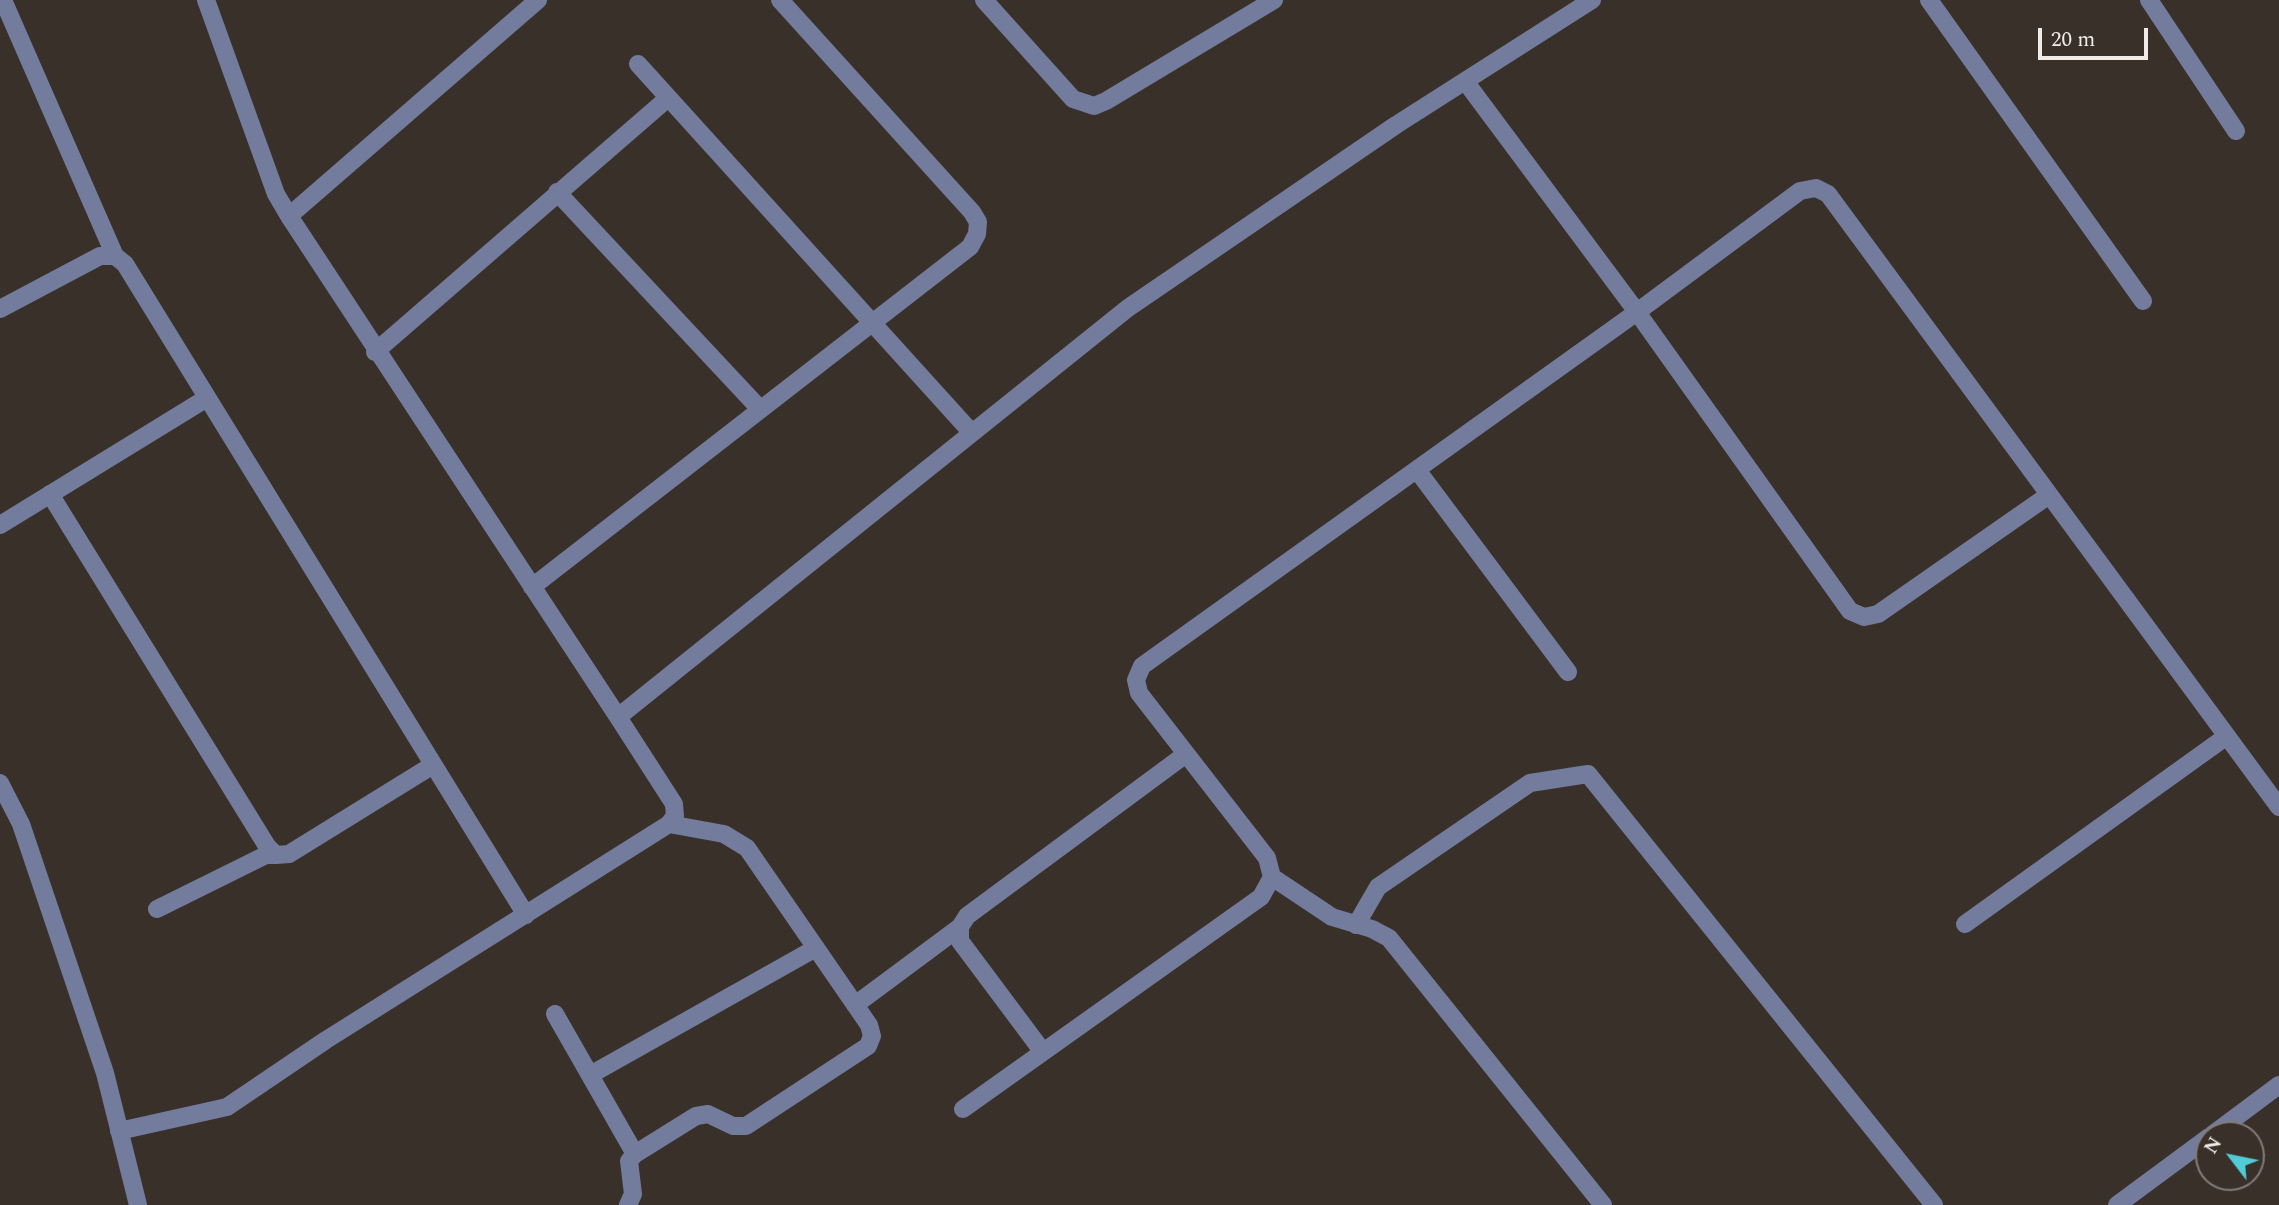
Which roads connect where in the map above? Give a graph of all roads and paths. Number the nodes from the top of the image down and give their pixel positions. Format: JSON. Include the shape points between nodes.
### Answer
{"nodes":[{"id":1,"x":3,"y":0,"type":"edge"},
{"id":2,"x":206,"y":0,"type":"edge"},
{"id":3,"x":538,"y":0,"type":"edge"},
{"id":4,"x":780,"y":0,"type":"edge"},
{"id":5,"x":984,"y":0,"type":"edge"},
{"id":6,"x":1274,"y":0,"type":"edge"},
{"id":7,"x":1592,"y":0,"type":"edge"},
{"id":8,"x":1929,"y":0,"type":"edge"},
{"id":9,"x":2150,"y":0,"type":"edge"},
{"id":10,"x":638,"y":64,"type":"dead end"},
{"id":11,"x":1465,"y":81,"type":"junction"},
{"id":12,"x":668,"y":98,"type":"junction"},
{"id":13,"x":2236,"y":131,"type":"dead end"},
{"id":14,"x":557,"y":192,"type":"junction"},
{"id":15,"x":289,"y":216,"type":"junction"},
{"id":16,"x":115,"y":256,"type":"junction"},
{"id":17,"x":2143,"y":301,"type":"dead end"},
{"id":18,"x":0,"y":309,"type":"edge"},
{"id":19,"x":1637,"y":312,"type":"junction"},
{"id":20,"x":873,"y":322,"type":"junction"},
{"id":21,"x":376,"y":352,"type":"junction"},
{"id":22,"x":207,"y":398,"type":"junction"},
{"id":23,"x":760,"y":410,"type":"junction"},
{"id":24,"x":972,"y":433,"type":"junction"},
{"id":25,"x":1417,"y":470,"type":"junction"},
{"id":26,"x":50,"y":494,"type":"junction"},
{"id":27,"x":2049,"y":495,"type":"junction"},
{"id":28,"x":0,"y":525,"type":"edge"},
{"id":29,"x":532,"y":587,"type":"junction"},
{"id":30,"x":1569,"y":672,"type":"dead end"},
{"id":31,"x":618,"y":717,"type":"junction"},
{"id":32,"x":2227,"y":736,"type":"junction"},
{"id":33,"x":1186,"y":754,"type":"junction"},
{"id":34,"x":433,"y":765,"type":"junction"},
{"id":35,"x":0,"y":783,"type":"edge"},
{"id":36,"x":2279,"y":807,"type":"edge"},
{"id":37,"x":669,"y":824,"type":"junction"},
{"id":38,"x":275,"y":855,"type":"junction"},
{"id":39,"x":1272,"y":877,"type":"junction"},
{"id":40,"x":157,"y":909,"type":"dead end"},
{"id":41,"x":526,"y":915,"type":"junction"},
{"id":42,"x":1965,"y":923,"type":"dead end"},
{"id":43,"x":1356,"y":925,"type":"junction"},
{"id":44,"x":960,"y":927,"type":"junction"},
{"id":45,"x":816,"y":948,"type":"junction"},
{"id":46,"x":855,"y":1005,"type":"junction"},
{"id":47,"x":555,"y":1014,"type":"dead end"},
{"id":48,"x":1042,"y":1052,"type":"junction"},
{"id":49,"x":590,"y":1075,"type":"junction"},
{"id":50,"x":2279,"y":1085,"type":"edge"},
{"id":51,"x":963,"y":1109,"type":"dead end"},
{"id":52,"x":2230,"y":1121,"type":"edge"},
{"id":53,"x":120,"y":1131,"type":"junction"},
{"id":54,"x":2195,"y":1147,"type":"edge"},
{"id":55,"x":635,"y":1154,"type":"junction"},
{"id":56,"x":138,"y":1205,"type":"edge"},
{"id":57,"x":628,"y":1205,"type":"edge"},
{"id":58,"x":1603,"y":1205,"type":"edge"},
{"id":59,"x":1934,"y":1205,"type":"edge"},
{"id":60,"x":2117,"y":1205,"type":"edge"}],
"edges":[{"from":1,"to":16,"type":"street"},
{"from":2,"to":15,"type":"street","via":[[276,194]]},
{"from":3,"to":15,"type":"street"},
{"from":4,"to":20,"type":"street","via":[[978,222],[978,234],[970,247]]},
{"from":5,"to":6,"type":"street","via":[[1073,99],[1094,106]]},
{"from":7,"to":11,"type":"street"},
{"from":8,"to":17,"type":"street"},
{"from":9,"to":13,"type":"street"},
{"from":10,"to":12,"type":"street"},
{"from":11,"to":19,"type":"street"},
{"from":11,"to":24,"type":"street","via":[[1128,308]]},
{"from":12,"to":14,"type":"street"},
{"from":12,"to":20,"type":"street"},
{"from":14,"to":21,"type":"street"},
{"from":14,"to":23,"type":"street"},
{"from":15,"to":21,"type":"street"},
{"from":16,"to":18,"type":"street","via":[[100,256]]},
{"from":16,"to":22,"type":"street","via":[[125,264]]},
{"from":19,"to":25,"type":"street"},
{"from":19,"to":27,"type":"street","via":[[1850,611],[1864,617],[1878,614]]},
{"from":19,"to":27,"type":"street","via":[[1800,191],[1816,188],[1828,194]]},
{"from":20,"to":23,"type":"street"},
{"from":20,"to":24,"type":"street"},
{"from":21,"to":29,"type":"street"},
{"from":22,"to":26,"type":"street"},
{"from":22,"to":34,"type":"street"},
{"from":23,"to":29,"type":"street"},
{"from":24,"to":31,"type":"street"},
{"from":25,"to":30,"type":"street"},
{"from":25,"to":33,"type":"street","via":[[1142,666],[1136,680],[1139,693]]},
{"from":26,"to":28,"type":"street"},
{"from":26,"to":38,"type":"street"},
{"from":27,"to":32,"type":"street"},
{"from":29,"to":31,"type":"street"},
{"from":31,"to":37,"type":"street","via":[[674,804],[675,816]]},
{"from":32,"to":36,"type":"street"},
{"from":32,"to":42,"type":"street"},
{"from":33,"to":39,"type":"street","via":[[1267,858]]},
{"from":33,"to":44,"type":"street","via":[[967,916]]},
{"from":34,"to":38,"type":"street","via":[[289,854]]},
{"from":34,"to":41,"type":"street"},
{"from":35,"to":53,"type":"street","via":[[22,824]]},
{"from":37,"to":41,"type":"street"},
{"from":37,"to":45,"type":"street","via":[[737,839]]},
{"from":38,"to":40,"type":"street","via":[[266,855]]},
{"from":39,"to":43,"type":"street","via":[[1321,911]]},
{"from":39,"to":48,"type":"street","via":[[1261,897]]},
{"from":41,"to":53,"type":"street","via":[[227,1107]]},
{"from":43,"to":58,"type":"street","via":[[1389,938]]},
{"from":43,"to":59,"type":"street","via":[[1378,887],[1530,783],[1588,774]]},
{"from":44,"to":46,"type":"street"},
{"from":44,"to":48,"type":"street","via":[[960,941]]},
{"from":45,"to":46,"type":"street"},
{"from":45,"to":49,"type":"street"},
{"from":46,"to":55,"type":"street","via":[[869,1025],[872,1036],[868,1046],[746,1126],[733,1126],[708,1114],[696,1116]]},
{"from":47,"to":49,"type":"street"},
{"from":48,"to":51,"type":"street"},
{"from":49,"to":55,"type":"street"},
{"from":50,"to":52,"type":"street"},
{"from":53,"to":56,"type":"street"},
{"from":54,"to":60,"type":"street"},
{"from":55,"to":57,"type":"street","via":[[629,1161],[633,1194]]}]}
